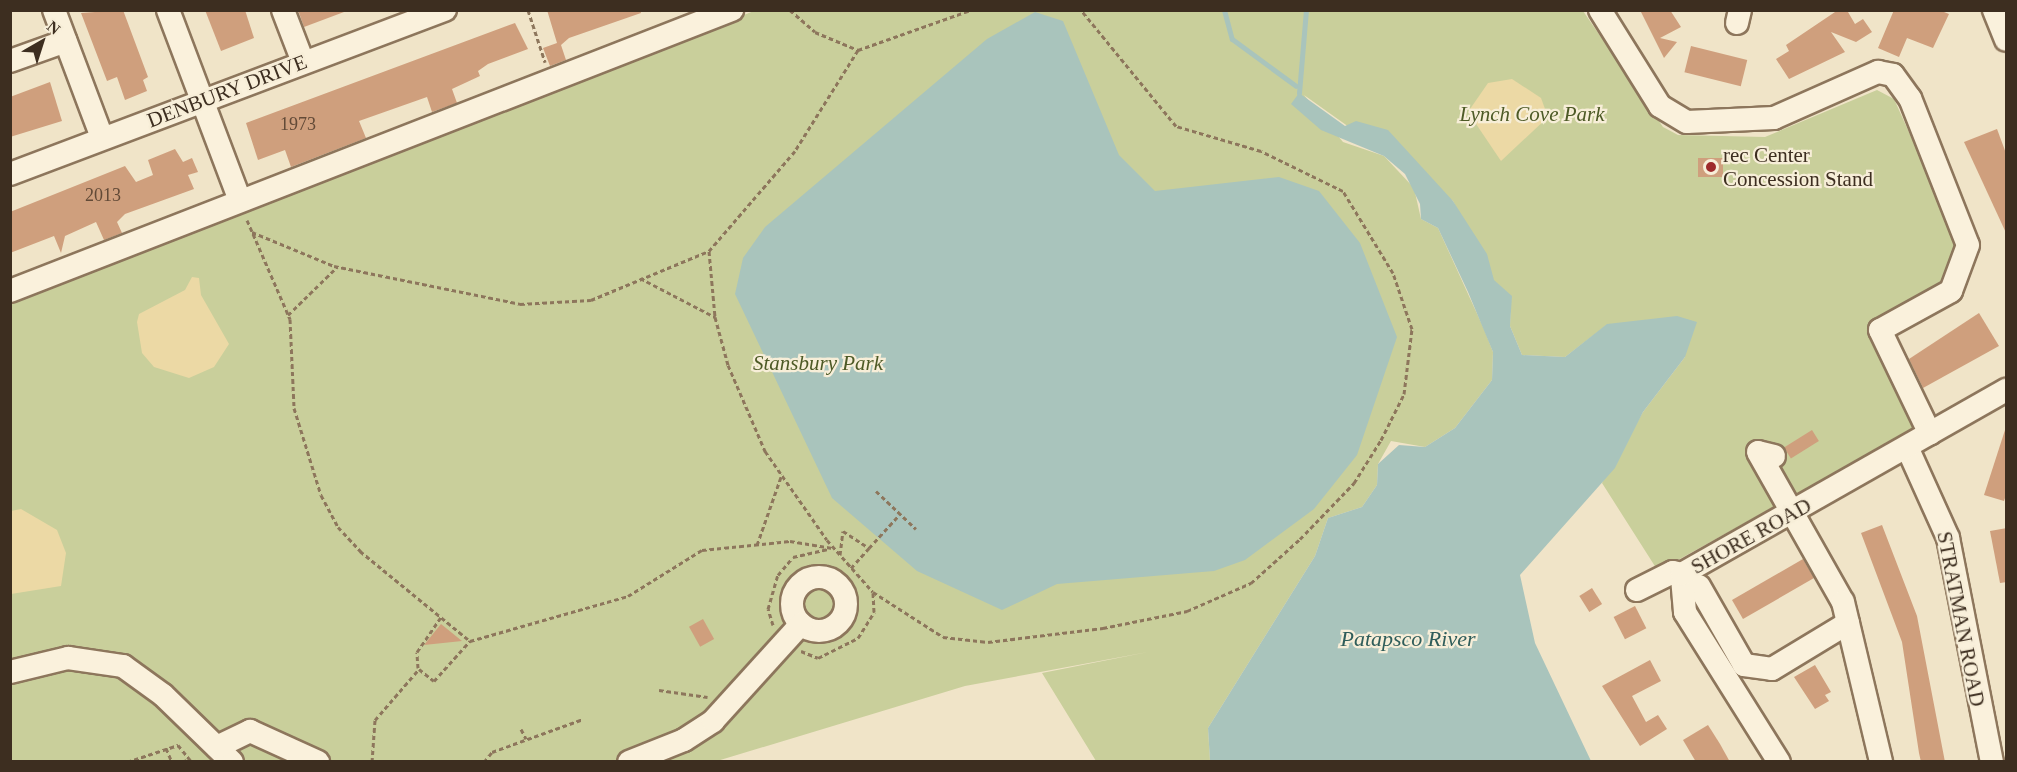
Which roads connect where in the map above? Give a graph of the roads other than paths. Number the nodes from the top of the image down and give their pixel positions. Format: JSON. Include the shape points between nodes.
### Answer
{"nodes":[{"id":1,"x":54,"y":10,"type":"edge"},
{"id":2,"x":168,"y":10,"type":"edge"},
{"id":3,"x":283,"y":10,"type":"edge"},
{"id":4,"x":446,"y":10,"type":"edge"},
{"id":5,"x":732,"y":10,"type":"edge"},
{"id":6,"x":1600,"y":10,"type":"edge"},
{"id":7,"x":1994,"y":10,"type":"edge"},
{"id":8,"x":2007,"y":40,"type":"edge"},
{"id":9,"x":66,"y":41,"type":"junction"},
{"id":10,"x":10,"y":62,"type":"edge"},
{"id":11,"x":303,"y":62,"type":"junction"},
{"id":12,"x":202,"y":101,"type":"junction"},
{"id":13,"x":102,"y":138,"type":"junction"},
{"id":14,"x":10,"y":174,"type":"edge"},
{"id":15,"x":240,"y":201,"type":"junction"},
{"id":16,"x":10,"y":291,"type":"edge"},
{"id":17,"x":2007,"y":390,"type":"edge"},
{"id":18,"x":1930,"y":434,"type":"junction"},
{"id":19,"x":1907,"y":447,"type":"junction"},
{"id":20,"x":1774,"y":456,"type":"dead end"},
{"id":21,"x":1796,"y":512,"type":"junction"},
{"id":22,"x":1691,"y":580,"type":"junction"},
{"id":23,"x":1637,"y":590,"type":"dead end"},
{"id":24,"x":1848,"y":623,"type":"junction"},
{"id":25,"x":801,"y":624,"type":"dead end"},
{"id":26,"x":10,"y":672,"type":"edge"},
{"id":27,"x":224,"y":754,"type":"edge"},
{"id":28,"x":318,"y":762,"type":"edge"},
{"id":29,"x":629,"y":762,"type":"edge"},
{"id":30,"x":1779,"y":762,"type":"edge"},
{"id":31,"x":1881,"y":762,"type":"edge"},
{"id":32,"x":1992,"y":762,"type":"edge"}],
"edges":[{"from":1,"to":9,"type":"street"},
{"from":2,"to":12,"type":"street"},
{"from":3,"to":11,"type":"street"},
{"from":4,"to":11,"type":"street","name":"DENBURY DRIVE"},
{"from":5,"to":15,"type":"street"},
{"from":6,"to":18,"type":"street","via":[[1660,106],[1687,122],[1774,118],[1878,72],[1893,75],[1910,98],[1968,245],[1951,291],[1880,330]]},
{"from":7,"to":8,"type":"street"},
{"from":9,"to":10,"type":"street"},
{"from":9,"to":13,"type":"street"},
{"from":11,"to":12,"type":"street","name":"DENBURY DRIVE"},
{"from":12,"to":13,"type":"street","name":"DENBURY DRIVE"},
{"from":12,"to":15,"type":"street"},
{"from":13,"to":14,"type":"street","name":"DENBURY DRIVE"},
{"from":15,"to":16,"type":"street"},
{"from":17,"to":18,"type":"street","name":"SHORE ROAD"},
{"from":18,"to":19,"type":"street","name":"SHORE ROAD"},
{"from":19,"to":21,"type":"street","name":"SHORE ROAD"},
{"from":19,"to":32,"type":"street","name":"STRATMAN ROAD","via":[[1948,538]]},
{"from":20,"to":21,"type":"street","via":[[1758,452]]},
{"from":21,"to":22,"type":"street","name":"SHORE ROAD"},
{"from":21,"to":24,"type":"street","via":[[1843,602]]},
{"from":22,"to":23,"type":"street","via":[[1672,572]]},
{"from":22,"to":24,"type":"street","via":[[1744,665],[1772,669]]},
{"from":22,"to":30,"type":"street","name":"SHORE ROAD","via":[[1685,612]]},
{"from":24,"to":31,"type":"street"},
{"from":25,"to":29,"type":"street","via":[[713,721],[684,740]]},
{"from":26,"to":27,"type":"street","via":[[68,658],[123,666]]},
{"from":27,"to":28,"type":"street","via":[[250,731]]}]}
